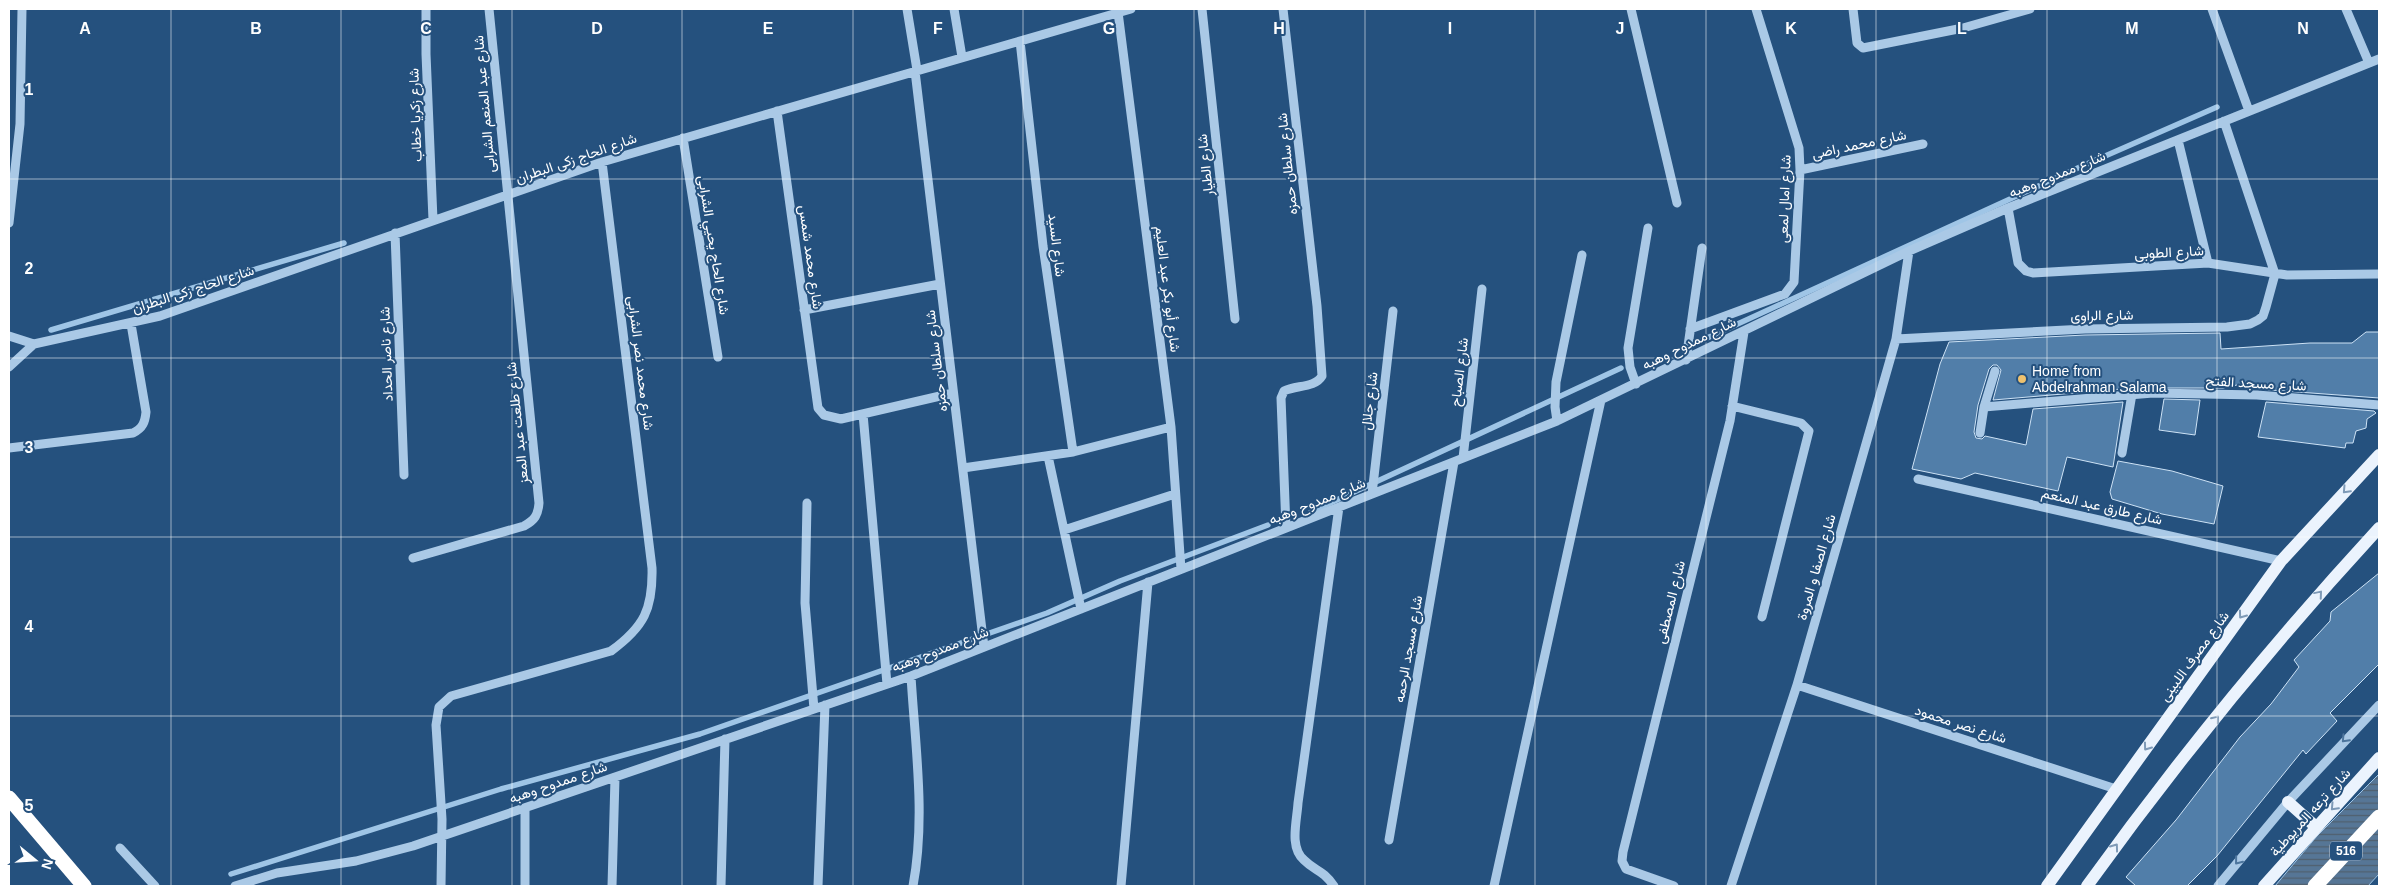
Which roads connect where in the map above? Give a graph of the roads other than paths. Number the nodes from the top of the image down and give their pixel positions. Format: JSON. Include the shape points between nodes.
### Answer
{"nodes":[{"id":1,"x":22,"y":9,"type":"edge"},
{"id":2,"x":426,"y":9,"type":"edge"},
{"id":3,"x":489,"y":9,"type":"edge"},
{"id":4,"x":907,"y":9,"type":"edge"},
{"id":5,"x":954,"y":9,"type":"edge"},
{"id":6,"x":1131,"y":9,"type":"edge"},
{"id":7,"x":1202,"y":9,"type":"edge"},
{"id":8,"x":1283,"y":9,"type":"edge"},
{"id":9,"x":1631,"y":9,"type":"edge"},
{"id":10,"x":1756,"y":9,"type":"edge"},
{"id":11,"x":1853,"y":9,"type":"edge"},
{"id":12,"x":2030,"y":9,"type":"edge"},
{"id":13,"x":2212,"y":9,"type":"edge"},
{"id":14,"x":2346,"y":9,"type":"edge"},
{"id":15,"x":1118,"y":12,"type":"junction"},
{"id":16,"x":2003,"y":13,"type":"edge"},
{"id":17,"x":1020,"y":41,"type":"junction"},
{"id":18,"x":962,"y":57,"type":"junction"},
{"id":19,"x":2379,"y":59,"type":"edge"},
{"id":20,"x":2369,"y":63,"type":"junction"},
{"id":21,"x":916,"y":71,"type":"junction"},
{"id":22,"x":777,"y":111,"type":"junction"},
{"id":23,"x":2249,"y":111,"type":"junction"},
{"id":24,"x":2224,"y":121,"type":"junction"},
{"id":25,"x":683,"y":138,"type":"junction"},
{"id":26,"x":2178,"y":140,"type":"junction"},
{"id":27,"x":1923,"y":144,"type":"dead end"},
{"id":28,"x":602,"y":162,"type":"junction"},
{"id":29,"x":1800,"y":170,"type":"junction"},
{"id":30,"x":506,"y":196,"type":"junction"},
{"id":31,"x":1677,"y":203,"type":"dead end"},
{"id":32,"x":2008,"y":208,"type":"junction"},
{"id":33,"x":433,"y":220,"type":"junction"},
{"id":34,"x":9,"y":223,"type":"edge"},
{"id":35,"x":1648,"y":228,"type":"dead end"},
{"id":36,"x":395,"y":233,"type":"junction"},
{"id":37,"x":1702,"y":248,"type":"dead end"},
{"id":38,"x":1909,"y":251,"type":"junction"},
{"id":39,"x":1582,"y":255,"type":"dead end"},
{"id":40,"x":2208,"y":263,"type":"junction"},
{"id":41,"x":2275,"y":274,"type":"junction"},
{"id":42,"x":2379,"y":274,"type":"edge"},
{"id":43,"x":940,"y":284,"type":"junction"},
{"id":44,"x":1482,"y":289,"type":"dead end"},
{"id":45,"x":804,"y":310,"type":"junction"},
{"id":46,"x":1393,"y":311,"type":"dead end"},
{"id":47,"x":1235,"y":319,"type":"dead end"},
{"id":48,"x":131,"y":324,"type":"junction"},
{"id":49,"x":1690,"y":329,"type":"junction"},
{"id":50,"x":1744,"y":332,"type":"junction"},
{"id":51,"x":9,"y":336,"type":"edge"},
{"id":52,"x":1896,"y":338,"type":"junction"},
{"id":53,"x":34,"y":344,"type":"junction"},
{"id":54,"x":718,"y":357,"type":"dead end"},
{"id":55,"x":1686,"y":360,"type":"junction"},
{"id":56,"x":9,"y":366,"type":"edge"},
{"id":57,"x":1995,"y":371,"type":"dead end"},
{"id":58,"x":1636,"y":384,"type":"junction"},
{"id":59,"x":953,"y":393,"type":"junction"},
{"id":60,"x":2132,"y":394,"type":"junction"},
{"id":61,"x":1602,"y":400,"type":"junction"},
{"id":62,"x":2379,"y":405,"type":"edge"},
{"id":63,"x":1732,"y":406,"type":"junction"},
{"id":64,"x":1984,"y":407,"type":"junction"},
{"id":65,"x":864,"y":414,"type":"junction"},
{"id":66,"x":1557,"y":421,"type":"junction"},
{"id":67,"x":1172,"y":427,"type":"junction"},
{"id":68,"x":1980,"y":434,"type":"dead end"},
{"id":69,"x":9,"y":448,"type":"edge"},
{"id":70,"x":1073,"y":452,"type":"junction"},
{"id":71,"x":2122,"y":453,"type":"dead end"},
{"id":72,"x":2379,"y":455,"type":"edge"},
{"id":73,"x":1048,"y":456,"type":"junction"},
{"id":74,"x":1458,"y":460,"type":"junction"},
{"id":75,"x":963,"y":468,"type":"junction"},
{"id":76,"x":404,"y":475,"type":"dead end"},
{"id":77,"x":1918,"y":478,"type":"dead end"},
{"id":78,"x":1372,"y":491,"type":"junction"},
{"id":79,"x":1176,"y":494,"type":"junction"},
{"id":80,"x":808,"y":503,"type":"dead end"},
{"id":81,"x":1339,"y":507,"type":"junction"},
{"id":82,"x":1286,"y":528,"type":"junction"},
{"id":83,"x":2379,"y":528,"type":"edge"},
{"id":84,"x":1064,"y":530,"type":"junction"},
{"id":85,"x":413,"y":558,"type":"dead end"},
{"id":86,"x":2281,"y":561,"type":"junction"},
{"id":87,"x":1180,"y":566,"type":"junction"},
{"id":88,"x":1148,"y":582,"type":"junction"},
{"id":89,"x":1081,"y":606,"type":"junction"},
{"id":90,"x":1762,"y":617,"type":"dead end"},
{"id":91,"x":984,"y":644,"type":"junction"},
{"id":92,"x":911,"y":676,"type":"junction"},
{"id":93,"x":887,"y":680,"type":"junction"},
{"id":94,"x":1797,"y":685,"type":"junction"},
{"id":95,"x":813,"y":705,"type":"junction"},
{"id":96,"x":825,"y":705,"type":"junction"},
{"id":97,"x":2379,"y":705,"type":"edge"},
{"id":98,"x":726,"y":740,"type":"junction"},
{"id":99,"x":2379,"y":758,"type":"edge"},
{"id":100,"x":615,"y":778,"type":"junction"},
{"id":101,"x":2116,"y":789,"type":"junction"},
{"id":102,"x":9,"y":798,"type":"edge"},
{"id":103,"x":2288,"y":802,"type":"junction"},
{"id":104,"x":525,"y":808,"type":"junction"},
{"id":105,"x":2379,"y":817,"type":"edge"},
{"id":106,"x":2316,"y":827,"type":"junction"},
{"id":107,"x":441,"y":837,"type":"junction"},
{"id":108,"x":1389,"y":840,"type":"dead end"},
{"id":109,"x":120,"y":848,"type":"dead end"},
{"id":110,"x":82,"y":884,"type":"edge"},
{"id":111,"x":155,"y":886,"type":"edge"},
{"id":112,"x":235,"y":886,"type":"edge"},
{"id":113,"x":441,"y":886,"type":"edge"},
{"id":114,"x":525,"y":886,"type":"edge"},
{"id":115,"x":612,"y":886,"type":"edge"},
{"id":116,"x":721,"y":886,"type":"edge"},
{"id":117,"x":818,"y":886,"type":"edge"},
{"id":118,"x":913,"y":886,"type":"edge"},
{"id":119,"x":1120,"y":886,"type":"edge"},
{"id":120,"x":1334,"y":886,"type":"edge"},
{"id":121,"x":1494,"y":886,"type":"edge"},
{"id":122,"x":1674,"y":886,"type":"edge"},
{"id":123,"x":1731,"y":886,"type":"edge"},
{"id":124,"x":2047,"y":886,"type":"edge"},
{"id":125,"x":2087,"y":886,"type":"edge"},
{"id":126,"x":2218,"y":886,"type":"edge"},
{"id":127,"x":2264,"y":886,"type":"edge"},
{"id":128,"x":2315,"y":886,"type":"edge"}],
"edges":[{"from":1,"to":34,"type":"street","via":[[20,124]]},
{"from":2,"to":33,"type":"street","name":"شارع زكريا خطاب"},
{"from":3,"to":30,"type":"street","name":"شارع عبد المنعم الشرابى"},
{"from":4,"to":21,"type":"street","name":"شارع سلطان حمزه"},
{"from":5,"to":18,"type":"street"},
{"from":6,"to":15,"type":"street","name":"شارع الحاج زكى البطران"},
{"from":7,"to":47,"type":"street","name":"شارع الطيار"},
{"from":8,"to":82,"type":"street","name":"شارع سلطان حمزه","via":[[1322,376],[1314,383],[1288,388],[1281,398]]},
{"from":9,"to":31,"type":"street"},
{"from":10,"to":29,"type":"street","name":"شارع امال لمعى","via":[[1799,148]]},
{"from":11,"to":16,"type":"street","via":[[1856,43],[1868,47],[1939,34]]},
{"from":12,"to":16,"type":"street"},
{"from":13,"to":23,"type":"street"},
{"from":14,"to":20,"type":"street"},
{"from":15,"to":17,"type":"street","name":"شارع الحاج زكى البطران"},
{"from":15,"to":67,"type":"street","name":"شارع أبو بكر عبد العليم"},
{"from":17,"to":18,"type":"street","name":"شارع الحاج زكى البطران"},
{"from":17,"to":70,"type":"street","name":"شارع السيد","via":[[1043,246]]},
{"from":18,"to":21,"type":"street","name":"شارع الحاج زكى البطران"},
{"from":19,"to":20,"type":"street","name":"شارع ممدوح وهبه"},
{"from":20,"to":23,"type":"street","name":"شارع ممدوح وهبه"},
{"from":21,"to":22,"type":"street","name":"شارع الحاج زكى البطران"},
{"from":21,"to":43,"type":"street","name":"شارع سلطان حمزه"},
{"from":22,"to":25,"type":"street","name":"شارع الحاج زكى البطران"},
{"from":22,"to":45,"type":"street","name":"شارع محمد شمس"},
{"from":23,"to":24,"type":"street","name":"شارع ممدوح وهبه"},
{"from":24,"to":26,"type":"street","name":"شارع ممدوح وهبه"},
{"from":24,"to":41,"type":"street"},
{"from":25,"to":28,"type":"street","name":"شارع الحاج زكى البطران"},
{"from":25,"to":54,"type":"street","name":"شارع الحاج يحيي الشرابى"},
{"from":26,"to":32,"type":"street","name":"شارع ممدوح وهبه"},
{"from":26,"to":40,"type":"street"},
{"from":27,"to":29,"type":"street","name":"شارع محمد راضى"},
{"from":28,"to":30,"type":"street","name":"شارع الحاج زكى البطران"},
{"from":28,"to":107,"type":"street","name":"شارع محمد نصر الشرابى","via":[[653,593],[645,616],[631,637],[611,651],[444,700],[439,707],[436,725]]},
{"from":29,"to":49,"type":"street","name":"شارع امال لمعى","via":[[1792,286],[1785,294]]},
{"from":30,"to":33,"type":"street","name":"شارع الحاج زكى البطران"},
{"from":30,"to":85,"type":"street","name":"شارع طلعت عبد المعز","via":[[540,503],[538,513],[524,526]]},
{"from":32,"to":38,"type":"street","name":"شارع ممدوح وهبه"},
{"from":32,"to":40,"type":"street","name":"شارع الطوبى","via":[[2018,264],[2026,272]]},
{"from":33,"to":36,"type":"street","name":"شارع الحاج زكى البطران"},
{"from":35,"to":58,"type":"street","via":[[1628,348]]},
{"from":36,"to":48,"type":"street","name":"شارع الحاج زكى البطران","via":[[205,302]]},
{"from":36,"to":76,"type":"street","name":"شارع ناصر الحداد"},
{"from":37,"to":49,"type":"street"},
{"from":38,"to":50,"type":"street","name":"شارع ممدوح وهبه"},
{"from":38,"to":52,"type":"street","name":"شارع الصفا و المروة"},
{"from":39,"to":66,"type":"street","via":[[1556,382]]},
{"from":40,"to":41,"type":"street","name":"شارع الطوبى"},
{"from":41,"to":42,"type":"street","name":"شارع الطوبى"},
{"from":41,"to":52,"type":"street","name":"شارع الراوى","via":[[2263,316],[2250,324],[2085,328]]},
{"from":43,"to":45,"type":"street"},
{"from":43,"to":59,"type":"street","name":"شارع سلطان حمزه"},
{"from":44,"to":74,"type":"street","name":"شارع الصباح","via":[[1464,448]]},
{"from":45,"to":65,"type":"street","name":"شارع محمد شمس","via":[[818,408],[832,418]]},
{"from":46,"to":78,"type":"street","name":"شارع جلال"},
{"from":48,"to":53,"type":"street","name":"شارع الحاج زكى البطران"},
{"from":48,"to":69,"type":"street","via":[[146,412],[140,430]]},
{"from":49,"to":55,"type":"street"},
{"from":50,"to":55,"type":"street","name":"شارع ممدوح وهبه"},
{"from":50,"to":63,"type":"street","name":"شارع المصطفى"},
{"from":51,"to":53,"type":"street","name":"شارع الحاج زكى البطران"},
{"from":52,"to":94,"type":"street","name":"شارع الصفا و المروة"},
{"from":53,"to":56,"type":"street","name":"شارع الحاج زكى البطران"},
{"from":55,"to":58,"type":"street","name":"شارع ممدوح وهبه"},
{"from":57,"to":64,"type":"street"},
{"from":58,"to":61,"type":"street","name":"شارع ممدوح وهبه"},
{"from":59,"to":65,"type":"street"},
{"from":59,"to":75,"type":"street","name":"شارع سلطان حمزه"},
{"from":60,"to":62,"type":"street","name":"شارع مسجد الفتح","via":[[2257,395]]},
{"from":60,"to":64,"type":"street","name":"شارع مسجد الفتح"},
{"from":60,"to":71,"type":"street"},
{"from":61,"to":66,"type":"street","name":"شارع ممدوح وهبه"},
{"from":61,"to":121,"type":"street"},
{"from":63,"to":90,"type":"street","via":[[1801,423],[1809,431]]},
{"from":63,"to":122,"type":"street","name":"شارع المصطفى","via":[[1623,852],[1622,861],[1626,869]]},
{"from":64,"to":68,"type":"street"},
{"from":65,"to":93,"type":"street"},
{"from":66,"to":74,"type":"street","name":"شارع ممدوح وهبه"},
{"from":67,"to":70,"type":"street"},
{"from":67,"to":79,"type":"street","name":"شارع أبو بكر عبد العليم"},
{"from":70,"to":73,"type":"street"},
{"from":72,"to":86,"type":"main road","name":"شارع مصرف اللبينى","one_way":true},
{"from":73,"to":75,"type":"street"},
{"from":73,"to":84,"type":"street"},
{"from":74,"to":78,"type":"street","name":"شارع ممدوح وهبه"},
{"from":74,"to":108,"type":"street","name":"شارع مسجد الرحمه"},
{"from":75,"to":91,"type":"street","name":"شارع سلطان حمزه"},
{"from":77,"to":86,"type":"street","name":"شارع طارق عبد المنعم"},
{"from":78,"to":81,"type":"street","name":"شارع ممدوح وهبه"},
{"from":79,"to":84,"type":"street"},
{"from":79,"to":87,"type":"street","name":"شارع أبو بكر عبد العليم"},
{"from":80,"to":95,"type":"street","via":[[805,604]]},
{"from":81,"to":82,"type":"street","name":"شارع ممدوح وهبه"},
{"from":81,"to":120,"type":"street","via":[[1298,803],[1295,846],[1303,860],[1324,873]]},
{"from":82,"to":87,"type":"street","name":"شارع ممدوح وهبه"},
{"from":125,"to":83,"type":"main road","one_way":true,"via":[[2150,798],[2321,591]]},
{"from":84,"to":89,"type":"street"},
{"from":86,"to":101,"type":"main road","name":"شارع مصرف اللبينى","one_way":true},
{"from":87,"to":88,"type":"street","name":"شارع ممدوح وهبه"},
{"from":88,"to":89,"type":"street","name":"شارع ممدوح وهبه"},
{"from":88,"to":119,"type":"street"},
{"from":89,"to":91,"type":"street","name":"شارع ممدوح وهبه"},
{"from":91,"to":92,"type":"street","name":"شارع ممدوح وهبه"},
{"from":92,"to":93,"type":"street","name":"شارع ممدوح وهبه"},
{"from":92,"to":118,"type":"street","via":[[919,802]]},
{"from":93,"to":96,"type":"street","name":"شارع ممدوح وهبه"},
{"from":94,"to":101,"type":"street","name":"شارع نصر محمود"},
{"from":94,"to":123,"type":"street","name":"شارع الصفا و المروة"},
{"from":95,"to":96,"type":"street","name":"شارع ممدوح وهبه"},
{"from":95,"to":98,"type":"street","name":"شارع ممدوح وهبه"},
{"from":96,"to":117,"type":"street"},
{"from":97,"to":103,"type":"street","one_way":true},
{"from":98,"to":100,"type":"street","name":"شارع ممدوح وهبه"},
{"from":98,"to":116,"type":"street"},
{"from":99,"to":106,"type":"main road","name":"شارع ترعه المريوطية","one_way":true},
{"from":100,"to":104,"type":"street","name":"شارع ممدوح وهبه"},
{"from":100,"to":115,"type":"street"},
{"from":101,"to":124,"type":"main road","name":"شارع مصرف اللبينى"},
{"from":102,"to":110,"type":"highway"},
{"from":103,"to":106,"type":"main road"},
{"from":103,"to":126,"type":"street","one_way":true},
{"from":104,"to":107,"type":"street","name":"شارع ممدوح وهبه"},
{"from":104,"to":114,"type":"street"},
{"from":105,"to":128,"type":"highway","number":"516"},
{"from":106,"to":127,"type":"main road","name":"شارع ترعه المريوطية"},
{"from":107,"to":112,"type":"street","name":"شارع ممدوح وهبه","via":[[356,860],[277,873]]},
{"from":107,"to":113,"type":"street"},
{"from":109,"to":111,"type":"street"}]}
